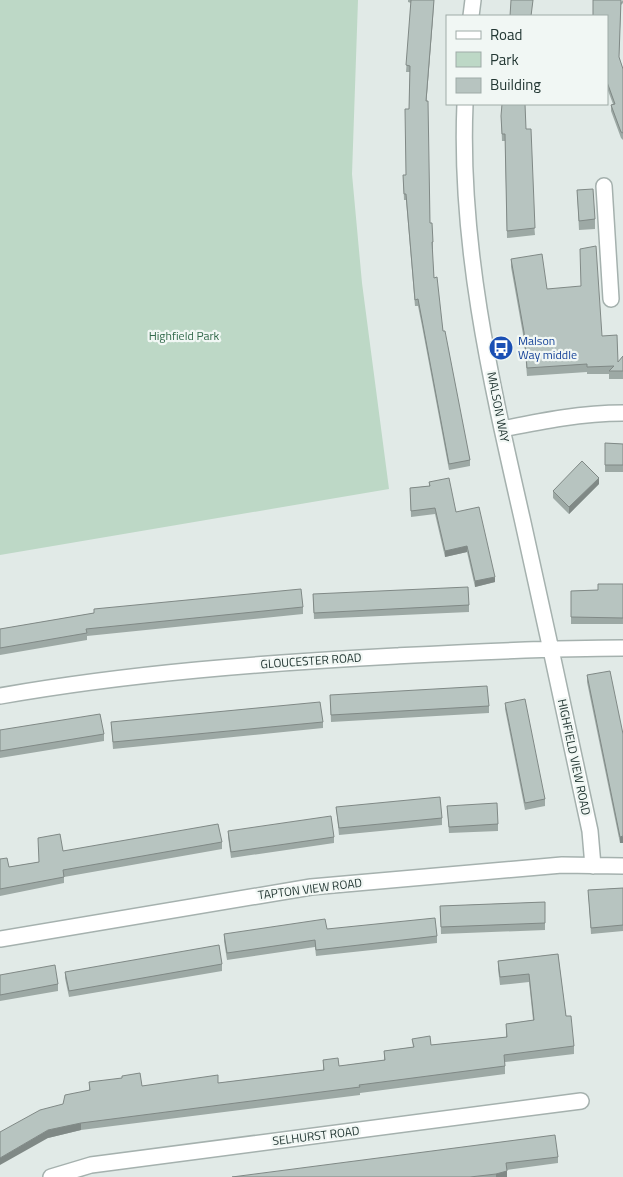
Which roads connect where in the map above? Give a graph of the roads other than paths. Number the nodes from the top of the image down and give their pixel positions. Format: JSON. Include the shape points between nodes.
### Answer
{"nodes":[{"id":1,"x":473,"y":0,"type":"edge"},
{"id":2,"x":471,"y":15,"type":"edge"},
{"id":3,"x":465,"y":105,"type":"edge"},
{"id":4,"x":604,"y":186,"type":"dead end"},
{"id":5,"x":616,"y":264,"type":"edge"},
{"id":6,"x":611,"y":299,"type":"dead end"},
{"id":7,"x":623,"y":412,"type":"edge"},
{"id":8,"x":502,"y":429,"type":"junction"},
{"id":9,"x":551,"y":648,"type":"junction"},
{"id":10,"x":623,"y":648,"type":"edge"},
{"id":11,"x":0,"y":696,"type":"edge"},
{"id":12,"x":593,"y":866,"type":"junction"},
{"id":13,"x":623,"y":866,"type":"edge"},
{"id":14,"x":0,"y":939,"type":"edge"},
{"id":15,"x":581,"y":1101,"type":"dead end"},
{"id":16,"x":61,"y":1175,"type":"edge"}],
"edges":[{"from":1,"to":2,"type":"street"},
{"from":3,"to":8,"type":"street","name":"MALSON WAY","via":[[465,176],[470,236],[478,305]]},
{"from":4,"to":5,"type":"street"},
{"from":5,"to":6,"type":"street"},
{"from":7,"to":8,"type":"street","via":[[561,418]]},
{"from":8,"to":9,"type":"street","name":"MALSON WAY"},
{"from":9,"to":10,"type":"street","name":"GLOUCESTER ROAD"},
{"from":9,"to":11,"type":"street","name":"GLOUCESTER ROAD","via":[[302,661],[158,673]]},
{"from":9,"to":12,"type":"street","name":"HIGHFIELD VIEW ROAD","via":[[590,831]]},
{"from":12,"to":13,"type":"street","name":"TAPTON VIEW ROAD"},
{"from":12,"to":14,"type":"street","name":"TAPTON VIEW ROAD","via":[[562,865],[311,887]]},
{"from":15,"to":16,"type":"street","name":"SELHURST ROAD","via":[[91,1165]]}]}
